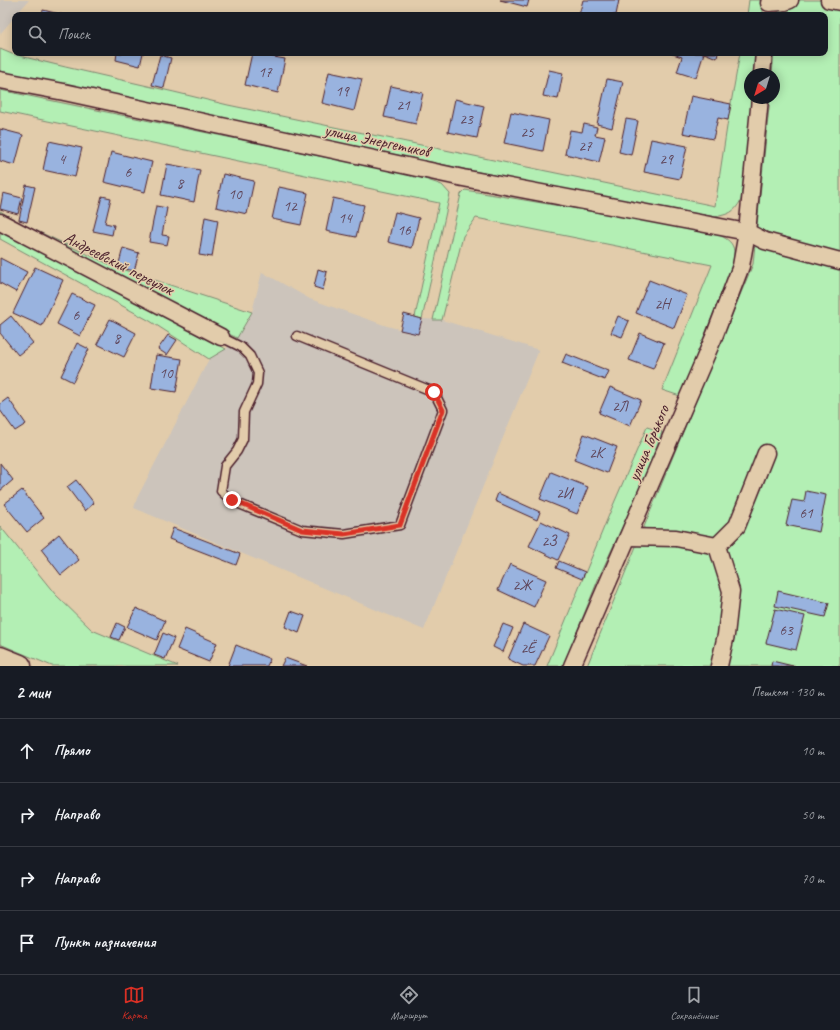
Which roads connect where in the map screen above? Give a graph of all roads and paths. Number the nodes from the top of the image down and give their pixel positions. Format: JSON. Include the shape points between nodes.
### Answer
{"nodes":[{"id":1,"x":829,"y":0,"type":"edge"},
{"id":2,"x":787,"y":1,"type":"edge"},
{"id":3,"x":840,"y":2,"type":"edge"},
{"id":4,"x":769,"y":6,"type":"edge"},
{"id":5,"x":764,"y":56,"type":"edge"},
{"id":6,"x":763,"y":68,"type":"edge"},
{"id":7,"x":0,"y":80,"type":"edge"},
{"id":8,"x":759,"y":104,"type":"edge"},
{"id":9,"x":0,"y":222,"type":"edge"},
{"id":10,"x":748,"y":232,"type":"junction"},
{"id":11,"x":840,"y":260,"type":"edge"},
{"id":12,"x":297,"y":336,"type":"dead end"},
{"id":13,"x":221,"y":337,"type":"joint"},
{"id":14,"x":766,"y":453,"type":"dead end"},
{"id":15,"x":628,"y":537,"type":"junction"},
{"id":16,"x":717,"y":546,"type":"junction"},
{"id":17,"x":0,"y":658,"type":"edge"},
{"id":18,"x":20,"y":666,"type":"edge"},
{"id":19,"x":572,"y":666,"type":"edge"},
{"id":20,"x":719,"y":666,"type":"edge"}],
"edges":[{"from":1,"to":3,"type":"street"},
{"from":2,"to":4,"type":"street"},
{"from":5,"to":6,"type":"street"},
{"from":7,"to":10,"type":"street","name":"улица Энергетиков","via":[[455,176]]},
{"from":8,"to":10,"type":"street","name":"улица Горького"},
{"from":9,"to":13,"type":"street","name":"Андреевский переулок"},
{"from":10,"to":11,"type":"street","name":"улица Энергетиков","via":[[766,241]]},
{"from":10,"to":15,"type":"street","name":"улица Горького","via":[[742,266]]},
{"from":12,"to":13,"type":"lane","via":[[434,392],[443,410],[400,525],[344,534],[302,530],[232,500],[221,490],[225,466],[243,439],[244,412],[257,384],[258,373],[250,356],[241,347]]},
{"from":14,"to":16,"type":"street","via":[[737,526]]},
{"from":15,"to":16,"type":"street","via":[[676,538]]},
{"from":15,"to":19,"type":"street","name":"улица Горького"},
{"from":16,"to":20,"type":"street","via":[[731,591],[726,635]]},
{"from":17,"to":18,"type":"street"}]}
